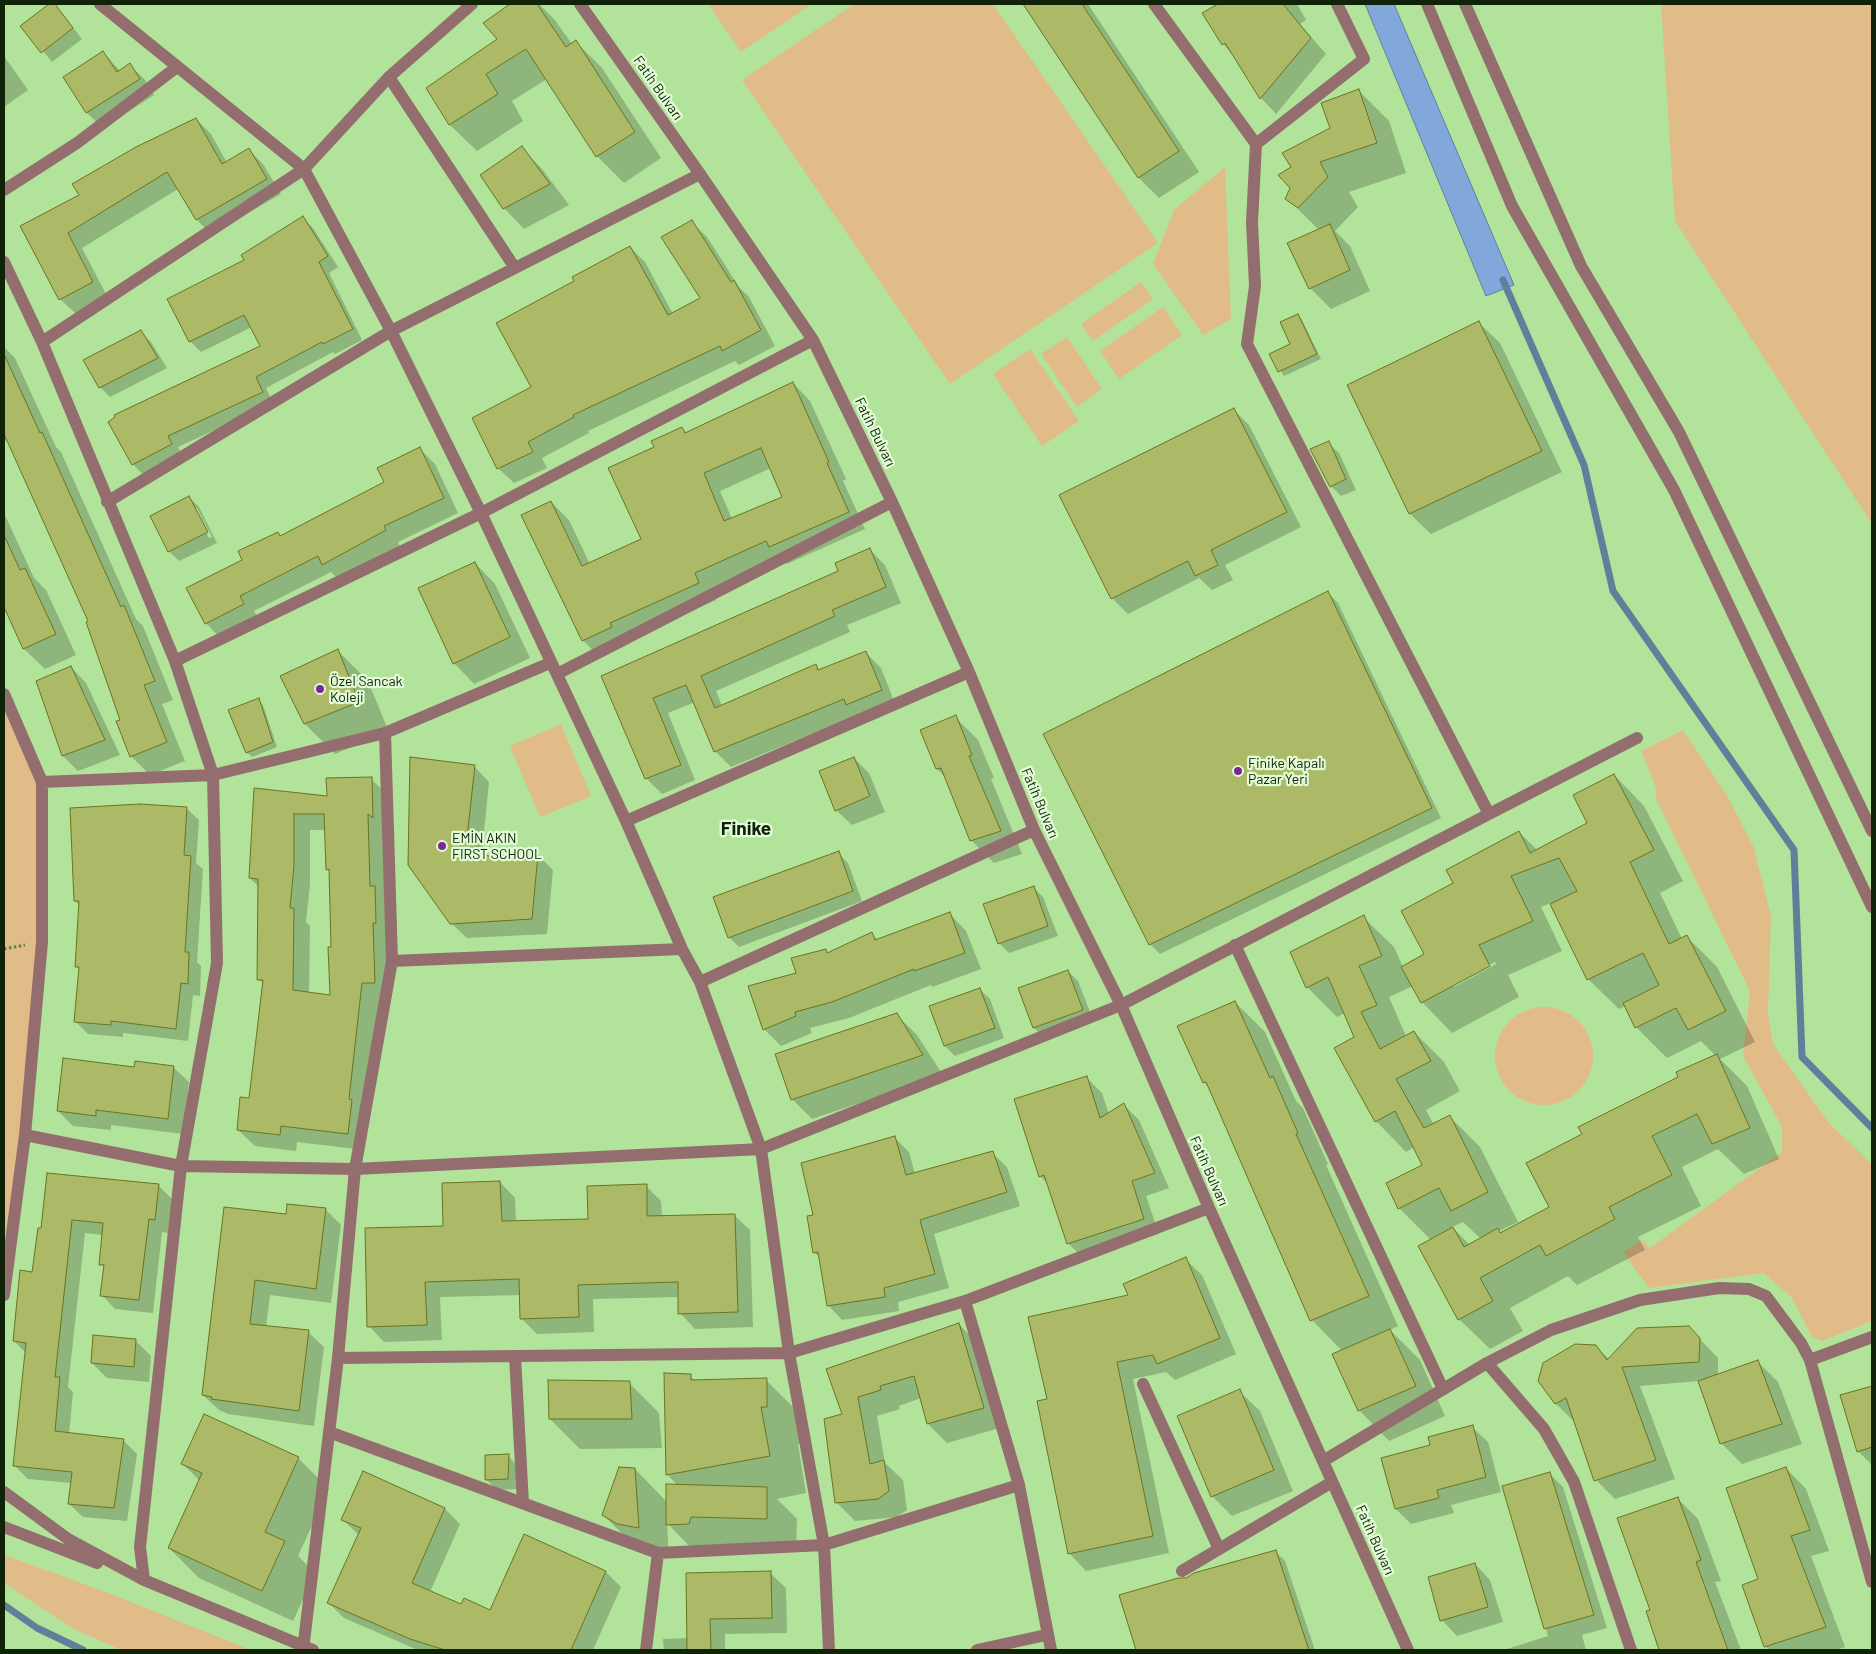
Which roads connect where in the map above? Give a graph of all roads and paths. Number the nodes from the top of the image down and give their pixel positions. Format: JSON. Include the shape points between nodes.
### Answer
{"nodes":[{"id":1,"x":100,"y":4,"type":"edge"},
{"id":2,"x":472,"y":4,"type":"edge"},
{"id":3,"x":580,"y":4,"type":"edge"},
{"id":4,"x":1154,"y":4,"type":"edge"},
{"id":5,"x":1337,"y":4,"type":"edge"},
{"id":6,"x":1427,"y":4,"type":"edge"},
{"id":7,"x":1465,"y":4,"type":"edge"},
{"id":8,"x":177,"y":67,"type":"junction"},
{"id":9,"x":389,"y":78,"type":"junction"},
{"id":10,"x":1256,"y":144,"type":"junction"},
{"id":11,"x":304,"y":169,"type":"junction"},
{"id":12,"x":700,"y":174,"type":"junction"},
{"id":13,"x":4,"y":190,"type":"edge"},
{"id":14,"x":515,"y":268,"type":"junction"},
{"id":15,"x":5,"y":270,"type":"edge"},
{"id":16,"x":391,"y":331,"type":"junction"},
{"id":17,"x":813,"y":340,"type":"junction"},
{"id":18,"x":42,"y":342,"type":"junction"},
{"id":19,"x":107,"y":502,"type":"junction"},
{"id":20,"x":892,"y":502,"type":"junction"},
{"id":21,"x":481,"y":513,"type":"junction"},
{"id":22,"x":175,"y":661,"type":"junction"},
{"id":23,"x":550,"y":663,"type":"junction"},
{"id":24,"x":969,"y":672,"type":"junction"},
{"id":25,"x":557,"y":674,"type":"junction"},
{"id":26,"x":4,"y":694,"type":"edge"},
{"id":27,"x":385,"y":733,"type":"junction"},
{"id":28,"x":1637,"y":738,"type":"dead end"},
{"id":29,"x":212,"y":775,"type":"junction"},
{"id":30,"x":42,"y":782,"type":"junction"},
{"id":31,"x":1489,"y":814,"type":"junction"},
{"id":32,"x":626,"y":821,"type":"junction"},
{"id":33,"x":1034,"y":830,"type":"junction"},
{"id":34,"x":1872,"y":831,"type":"edge"},
{"id":35,"x":1872,"y":906,"type":"edge"},
{"id":36,"x":1236,"y":945,"type":"junction"},
{"id":37,"x":682,"y":949,"type":"junction"},
{"id":38,"x":392,"y":961,"type":"junction"},
{"id":39,"x":700,"y":982,"type":"junction"},
{"id":40,"x":1121,"y":1005,"type":"junction"},
{"id":41,"x":25,"y":1135,"type":"junction"},
{"id":42,"x":761,"y":1149,"type":"junction"},
{"id":43,"x":181,"y":1166,"type":"junction"},
{"id":44,"x":355,"y":1169,"type":"junction"},
{"id":45,"x":1209,"y":1208,"type":"junction"},
{"id":46,"x":4,"y":1295,"type":"edge"},
{"id":47,"x":965,"y":1301,"type":"junction"},
{"id":48,"x":1872,"y":1337,"type":"edge"},
{"id":49,"x":789,"y":1353,"type":"junction"},
{"id":50,"x":515,"y":1356,"type":"junction"},
{"id":51,"x":338,"y":1358,"type":"junction"},
{"id":52,"x":1810,"y":1360,"type":"junction"},
{"id":53,"x":1487,"y":1363,"type":"junction"},
{"id":54,"x":1144,"y":1384,"type":"dead end"},
{"id":55,"x":1443,"y":1389,"type":"junction"},
{"id":56,"x":329,"y":1432,"type":"junction"},
{"id":57,"x":1323,"y":1461,"type":"junction"},
{"id":58,"x":1332,"y":1482,"type":"junction"},
{"id":59,"x":1019,"y":1485,"type":"junction"},
{"id":60,"x":4,"y":1492,"type":"edge"},
{"id":61,"x":523,"y":1503,"type":"junction"},
{"id":62,"x":4,"y":1527,"type":"edge"},
{"id":63,"x":824,"y":1545,"type":"junction"},
{"id":64,"x":1219,"y":1549,"type":"junction"},
{"id":65,"x":658,"y":1553,"type":"junction"},
{"id":66,"x":1182,"y":1571,"type":"dead end"},
{"id":67,"x":144,"y":1580,"type":"junction"},
{"id":68,"x":1872,"y":1582,"type":"edge"},
{"id":69,"x":1046,"y":1635,"type":"junction"},
{"id":70,"x":307,"y":1649,"type":"edge"},
{"id":71,"x":646,"y":1650,"type":"edge"},
{"id":72,"x":829,"y":1650,"type":"edge"},
{"id":73,"x":977,"y":1650,"type":"edge"},
{"id":74,"x":1051,"y":1650,"type":"edge"},
{"id":75,"x":1408,"y":1650,"type":"edge"},
{"id":76,"x":1631,"y":1650,"type":"edge"}],
"edges":[{"from":1,"to":8,"type":"street"},
{"from":2,"to":9,"type":"street"},
{"from":3,"to":12,"type":"street","name":"Fatih Bulvarı"},
{"from":4,"to":10,"type":"street"},
{"from":5,"to":10,"type":"street","via":[[1364,60]]},
{"from":6,"to":35,"type":"street","via":[[1512,206],[1674,490]]},
{"from":7,"to":34,"type":"street","via":[[1581,266],[1679,432]]},
{"from":8,"to":11,"type":"street"},
{"from":8,"to":13,"type":"street","via":[[77,143]]},
{"from":9,"to":11,"type":"street"},
{"from":9,"to":14,"type":"street"},
{"from":10,"to":31,"type":"street","via":[[1252,222],[1255,286],[1247,344]]},
{"from":11,"to":16,"type":"street"},
{"from":11,"to":18,"type":"street"},
{"from":12,"to":14,"type":"street"},
{"from":12,"to":17,"type":"street","name":"Fatih Bulvarı"},
{"from":14,"to":16,"type":"street"},
{"from":15,"to":18,"type":"street"},
{"from":16,"to":19,"type":"street"},
{"from":16,"to":21,"type":"street"},
{"from":17,"to":20,"type":"street","name":"Fatih Bulvarı"},
{"from":17,"to":21,"type":"street"},
{"from":18,"to":19,"type":"street"},
{"from":19,"to":22,"type":"street"},
{"from":20,"to":24,"type":"street","name":"Fatih Bulvarı"},
{"from":20,"to":25,"type":"street"},
{"from":21,"to":22,"type":"street"},
{"from":21,"to":23,"type":"street"},
{"from":22,"to":29,"type":"street"},
{"from":23,"to":25,"type":"street"},
{"from":23,"to":27,"type":"street"},
{"from":24,"to":32,"type":"street"},
{"from":24,"to":33,"type":"street","name":"Fatih Bulvarı"},
{"from":25,"to":32,"type":"street"},
{"from":26,"to":30,"type":"street"},
{"from":27,"to":29,"type":"street"},
{"from":27,"to":38,"type":"street"},
{"from":28,"to":31,"type":"street"},
{"from":29,"to":30,"type":"street"},
{"from":29,"to":43,"type":"street","via":[[217,963]]},
{"from":30,"to":41,"type":"street","via":[[42,942]]},
{"from":31,"to":36,"type":"street"},
{"from":32,"to":37,"type":"street"},
{"from":33,"to":39,"type":"street"},
{"from":33,"to":40,"type":"street","name":"Fatih Bulvarı"},
{"from":36,"to":40,"type":"street"},
{"from":36,"to":55,"type":"street"},
{"from":37,"to":38,"type":"street"},
{"from":37,"to":39,"type":"street"},
{"from":38,"to":44,"type":"street"},
{"from":39,"to":42,"type":"street"},
{"from":40,"to":42,"type":"street"},
{"from":40,"to":45,"type":"street","name":"Fatih Bulvarı"},
{"from":41,"to":43,"type":"street"},
{"from":41,"to":46,"type":"street"},
{"from":42,"to":44,"type":"street"},
{"from":42,"to":49,"type":"street"},
{"from":43,"to":44,"type":"street"},
{"from":43,"to":67,"type":"street","via":[[140,1547]]},
{"from":44,"to":51,"type":"street"},
{"from":45,"to":47,"type":"street"},
{"from":45,"to":57,"type":"street","name":"Fatih Bulvarı"},
{"from":47,"to":49,"type":"street"},
{"from":47,"to":59,"type":"street"},
{"from":48,"to":52,"type":"street"},
{"from":49,"to":50,"type":"street"},
{"from":49,"to":63,"type":"street"},
{"from":50,"to":51,"type":"street"},
{"from":50,"to":61,"type":"street"},
{"from":51,"to":56,"type":"street"},
{"from":52,"to":53,"type":"street","via":[[1766,1296],[1749,1289],[1719,1288],[1640,1300],[1551,1330]]},
{"from":52,"to":68,"type":"street"},
{"from":53,"to":55,"type":"street"},
{"from":53,"to":76,"type":"street","via":[[1544,1429],[1574,1482]]},
{"from":54,"to":64,"type":"street"},
{"from":55,"to":57,"type":"street"},
{"from":56,"to":61,"type":"street"},
{"from":56,"to":70,"type":"street"},
{"from":57,"to":58,"type":"street","name":"Fatih Bulvarı"},
{"from":58,"to":64,"type":"street"},
{"from":58,"to":75,"type":"street","name":"Fatih Bulvarı"},
{"from":59,"to":63,"type":"street"},
{"from":59,"to":69,"type":"street"},
{"from":60,"to":67,"type":"street","via":[[68,1539]]},
{"from":61,"to":65,"type":"street"},
{"from":62,"to":67,"type":"street"},
{"from":63,"to":65,"type":"street"},
{"from":63,"to":72,"type":"street"},
{"from":64,"to":66,"type":"street"},
{"from":65,"to":71,"type":"street"},
{"from":67,"to":70,"type":"street"},
{"from":69,"to":73,"type":"street"},
{"from":69,"to":74,"type":"street"}]}
